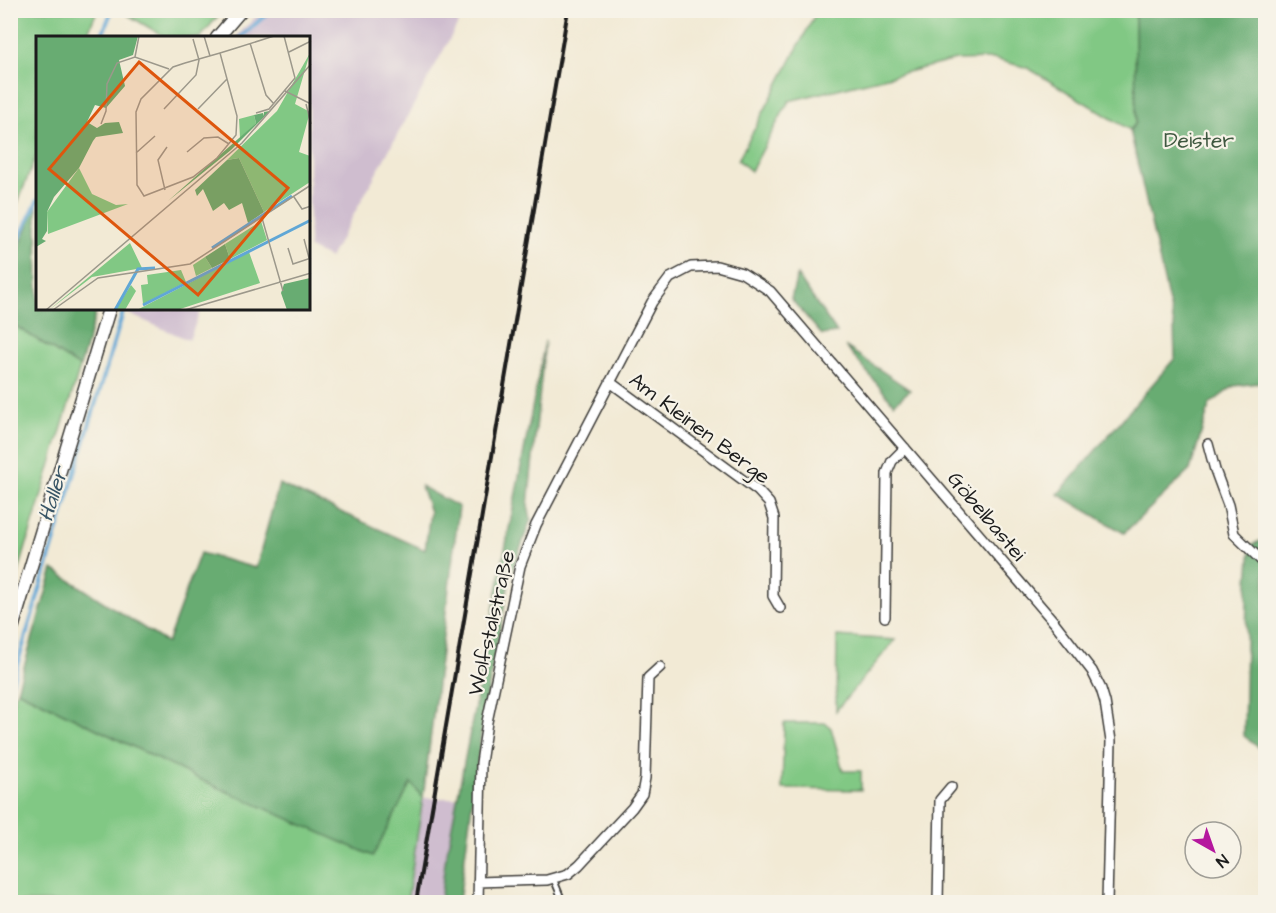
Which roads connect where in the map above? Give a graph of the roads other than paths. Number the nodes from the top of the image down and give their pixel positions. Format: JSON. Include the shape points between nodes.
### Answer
{"nodes":[{"id":1,"x":241,"y":10,"type":"edge"},
{"id":2,"x":219,"y":36,"type":"edge"},
{"id":3,"x":670,"y":278,"type":"joint"},
{"id":4,"x":109,"y":310,"type":"edge"},
{"id":5,"x":610,"y":382,"type":"junction"},
{"id":6,"x":1208,"y":444,"type":"dead end"},
{"id":7,"x":905,"y":448,"type":"junction"},
{"id":8,"x":1266,"y":565,"type":"edge"},
{"id":9,"x":780,"y":608,"type":"dead end"},
{"id":10,"x":885,"y":617,"type":"dead end"},
{"id":11,"x":10,"y":635,"type":"edge"},
{"id":12,"x":660,"y":666,"type":"dead end"},
{"id":13,"x":951,"y":787,"type":"dead end"},
{"id":14,"x":554,"y":880,"type":"junction"},
{"id":15,"x":478,"y":882,"type":"junction"},
{"id":16,"x":478,"y":903,"type":"edge"},
{"id":17,"x":563,"y":903,"type":"edge"},
{"id":18,"x":938,"y":903,"type":"edge"},
{"id":19,"x":1107,"y":903,"type":"edge"}],
"edges":[{"from":1,"to":2,"type":"street"},
{"from":3,"to":5,"type":"street","name":"Wolfstalstraße","via":[[652,302]]},
{"from":3,"to":7,"type":"street","name":"Göbelbastei","via":[[691,267],[717,266],[742,273],[770,291]]},
{"from":4,"to":11,"type":"street"},
{"from":5,"to":9,"type":"street","name":"Am Kleinen Berge","via":[[769,503],[774,518],[773,596]]},
{"from":5,"to":15,"type":"street","name":"Wolfstalstraße","via":[[536,525],[520,566],[481,763]]},
{"from":6,"to":8,"type":"street","via":[[1234,534]]},
{"from":7,"to":10,"type":"street","via":[[887,473]]},
{"from":7,"to":19,"type":"street","name":"Göbelbastei","via":[[1082,656],[1101,689],[1110,728]]},
{"from":12,"to":14,"type":"street","via":[[648,678],[642,794],[579,866]]},
{"from":13,"to":18,"type":"street","via":[[940,800]]},
{"from":14,"to":15,"type":"street"},
{"from":14,"to":17,"type":"lane"},
{"from":15,"to":16,"type":"street","name":"Wolfstalstraße"}]}
